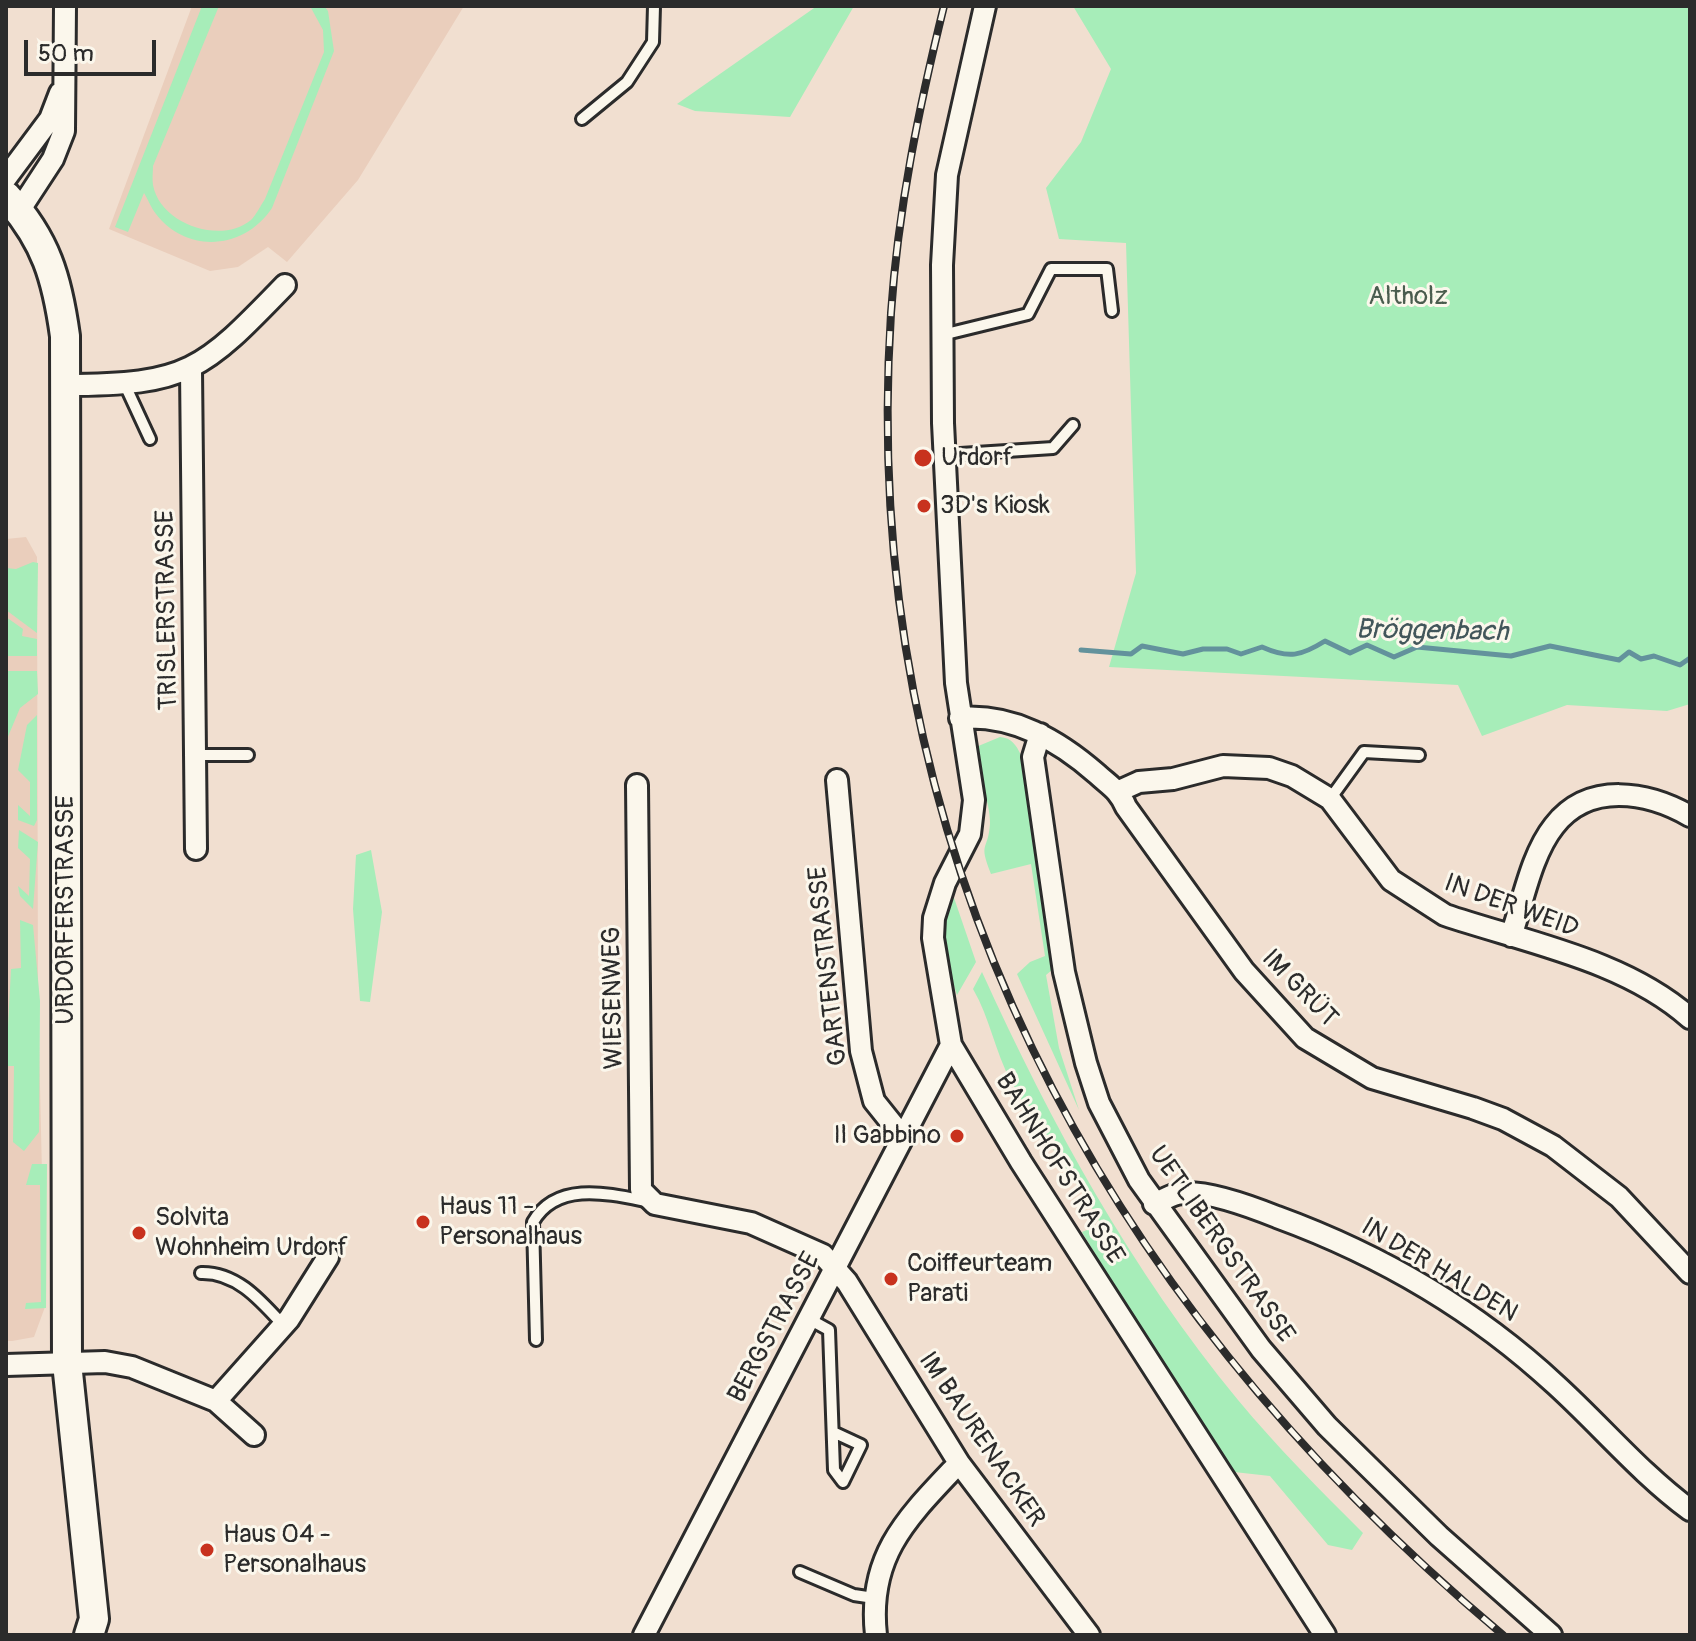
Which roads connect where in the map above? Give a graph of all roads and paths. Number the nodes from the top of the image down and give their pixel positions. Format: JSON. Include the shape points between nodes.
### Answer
{"nodes":[{"id":1,"x":65,"y":6,"type":"edge"},
{"id":2,"x":654,"y":6,"type":"edge"},
{"id":3,"x":985,"y":6,"type":"edge"},
{"id":4,"x":63,"y":85,"type":"junction"},
{"id":5,"x":582,"y":119,"type":"dead end"},
{"id":6,"x":6,"y":178,"type":"edge"},
{"id":7,"x":13,"y":203,"type":"edge"},
{"id":8,"x":285,"y":285,"type":"dead end"},
{"id":9,"x":1112,"y":311,"type":"dead end"},
{"id":10,"x":942,"y":335,"type":"junction"},
{"id":11,"x":191,"y":370,"type":"junction"},
{"id":12,"x":65,"y":385,"type":"junction"},
{"id":13,"x":125,"y":385,"type":"junction"},
{"id":14,"x":1073,"y":425,"type":"dead end"},
{"id":15,"x":150,"y":439,"type":"dead end"},
{"id":16,"x":945,"y":455,"type":"junction"},
{"id":17,"x":960,"y":718,"type":"junction"},
{"id":18,"x":1040,"y":734,"type":"junction"},
{"id":19,"x":195,"y":755,"type":"junction"},
{"id":20,"x":248,"y":755,"type":"dead end"},
{"id":21,"x":1419,"y":755,"type":"dead end"},
{"id":22,"x":837,"y":780,"type":"dead end"},
{"id":23,"x":637,"y":785,"type":"dead end"},
{"id":24,"x":1119,"y":791,"type":"junction"},
{"id":25,"x":1330,"y":799,"type":"junction"},
{"id":26,"x":1690,"y":816,"type":"edge"},
{"id":27,"x":196,"y":849,"type":"dead end"},
{"id":28,"x":1511,"y":936,"type":"junction"},
{"id":29,"x":1690,"y":1018,"type":"edge"},
{"id":30,"x":951,"y":1045,"type":"junction"},
{"id":31,"x":902,"y":1136,"type":"junction"},
{"id":32,"x":655,"y":1204,"type":"junction"},
{"id":33,"x":1154,"y":1204,"type":"junction"},
{"id":34,"x":328,"y":1257,"type":"dead end"},
{"id":35,"x":835,"y":1269,"type":"junction"},
{"id":36,"x":201,"y":1273,"type":"dead end"},
{"id":37,"x":1690,"y":1273,"type":"edge"},
{"id":38,"x":809,"y":1319,"type":"junction"},
{"id":39,"x":284,"y":1326,"type":"junction"},
{"id":40,"x":536,"y":1340,"type":"dead end"},
{"id":41,"x":67,"y":1363,"type":"junction"},
{"id":42,"x":6,"y":1365,"type":"edge"},
{"id":43,"x":216,"y":1401,"type":"junction"},
{"id":44,"x":833,"y":1432,"type":"dead end"},
{"id":45,"x":254,"y":1435,"type":"dead end"},
{"id":46,"x":959,"y":1463,"type":"junction"},
{"id":47,"x":1690,"y":1510,"type":"edge"},
{"id":48,"x":800,"y":1572,"type":"dead end"},
{"id":49,"x":874,"y":1598,"type":"junction"},
{"id":50,"x":95,"y":1630,"type":"edge"},
{"id":51,"x":644,"y":1635,"type":"edge"},
{"id":52,"x":876,"y":1635,"type":"edge"},
{"id":53,"x":1089,"y":1635,"type":"edge"},
{"id":54,"x":1325,"y":1635,"type":"edge"},
{"id":55,"x":1551,"y":1635,"type":"edge"}],
"edges":[{"from":1,"to":4,"type":"street","name":"URDORFERSTRASSE"},
{"from":2,"to":5,"type":"lane","via":[[653,42],[627,82]]},
{"from":3,"to":10,"type":"street","via":[[947,175]]},
{"from":4,"to":6,"type":"street","name":"URDORFERSTRASSE","via":[[50,119]]},
{"from":4,"to":7,"type":"street","name":"URDORFERSTRASSE","via":[[61,142]]},
{"from":7,"to":12,"type":"main road","name":"URDORFERSTRASSE","via":[[45,250],[58,286]]},
{"from":8,"to":11,"type":"street","via":[[235,337]]},
{"from":9,"to":10,"type":"lane","via":[[1107,269],[1051,269],[1028,314]]},
{"from":10,"to":16,"type":"street","name":"BAHNHOFSTRASSE"},
{"from":11,"to":13,"type":"street"},
{"from":11,"to":19,"type":"street","name":"TRISLERSTRASSE"},
{"from":12,"to":13,"type":"street"},
{"from":12,"to":41,"type":"main road","name":"URDORFERSTRASSE"},
{"from":13,"to":15,"type":"lane"},
{"from":14,"to":16,"type":"lane","via":[[1053,448]]},
{"from":16,"to":17,"type":"street","name":"BAHNHOFSTRASSE"},
{"from":17,"to":18,"type":"street","name":"IM GRÜT","via":[[1012,722]]},
{"from":17,"to":30,"type":"street","name":"BAHNHOFSTRASSE","via":[[974,816],[938,900],[933,938]]},
{"from":18,"to":24,"type":"street","name":"IM GRÜT"},
{"from":18,"to":33,"type":"street","name":"UETLIBERGSTRASSE","via":[[1033,757],[1040,811],[1064,972],[1086,1063],[1099,1103]]},
{"from":19,"to":20,"type":"lane"},
{"from":19,"to":27,"type":"street","name":"TRISLERSTRASSE"},
{"from":21,"to":25,"type":"lane","via":[[1364,752]]},
{"from":22,"to":31,"type":"street","name":"GARTENSTRASSE","via":[[861,1051],[874,1101]]},
{"from":23,"to":32,"type":"street","name":"WIESENWEG","via":[[639,1180]]},
{"from":24,"to":25,"type":"street","name":"IN DER WEID","via":[[1139,782],[1243,765],[1292,776]]},
{"from":24,"to":37,"type":"street","name":"IM GRÜT","via":[[1244,971],[1305,1038],[1372,1078],[1483,1111],[1553,1146],[1619,1197]]},
{"from":25,"to":28,"type":"street","name":"IN DER WEID","via":[[1376,863],[1403,890],[1445,915]]},
{"from":26,"to":28,"type":"street","via":[[1635,794],[1591,800],[1568,812],[1546,839]]},
{"from":28,"to":29,"type":"street","name":"IN DER WEID","via":[[1616,974]]},
{"from":30,"to":31,"type":"street","name":"BERGSTRASSE"},
{"from":30,"to":54,"type":"street","name":"BAHNHOFSTRASSE"},
{"from":31,"to":35,"type":"street","name":"BERGSTRASSE"},
{"from":32,"to":35,"type":"street","via":[[751,1223],[823,1255]]},
{"from":32,"to":40,"type":"lane","via":[[575,1193],[540,1209],[533,1222]]},
{"from":33,"to":47,"type":"street","name":"IN DER HALDEN","via":[[1192,1193],[1224,1200],[1315,1230],[1402,1272],[1505,1340],[1639,1469]]},
{"from":33,"to":55,"type":"street","name":"UETLIBERGSTRASSE","via":[[1261,1349],[1327,1426],[1439,1536]]},
{"from":34,"to":39,"type":"street"},
{"from":35,"to":38,"type":"street","name":"BERGSTRASSE"},
{"from":35,"to":46,"type":"street","name":"IM BAURENACKER"},
{"from":36,"to":39,"type":"lane","via":[[250,1290]]},
{"from":38,"to":44,"type":"lane","via":[[829,1330]]},
{"from":38,"to":51,"type":"street","name":"BERGSTRASSE"},
{"from":39,"to":43,"type":"street"},
{"from":41,"to":42,"type":"street"},
{"from":41,"to":43,"type":"street","via":[[132,1367]]},
{"from":41,"to":50,"type":"main road","name":"URDORFERSTRASSE"},
{"from":43,"to":45,"type":"street"},
{"from":46,"to":49,"type":"street","via":[[898,1533],[880,1567]]},
{"from":46,"to":53,"type":"street","name":"IM BAURENACKER"},
{"from":48,"to":49,"type":"lane"},
{"from":49,"to":52,"type":"street"}]}
